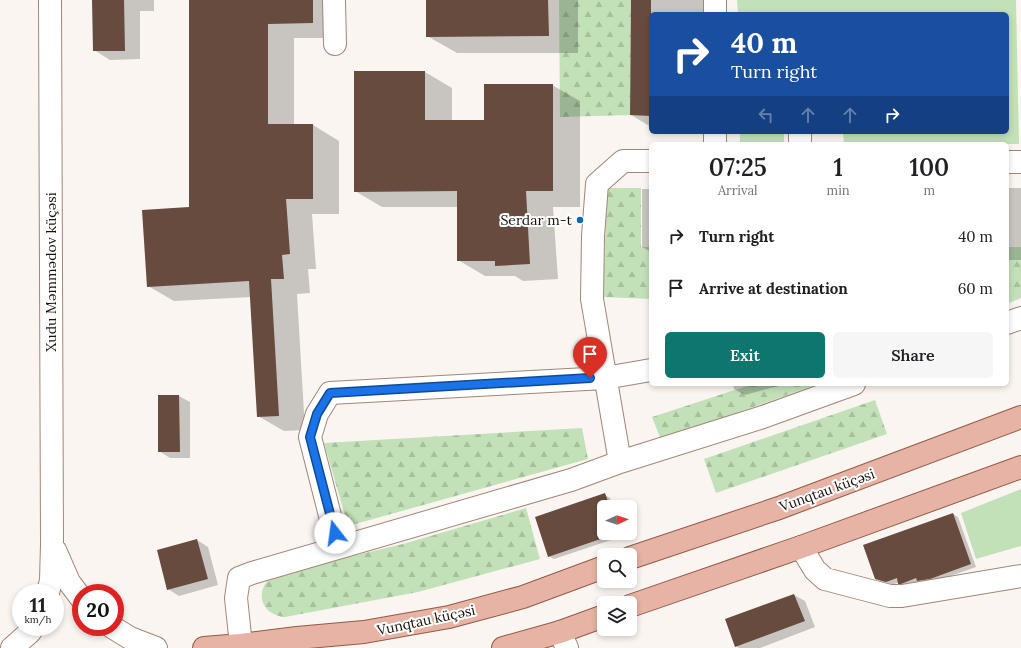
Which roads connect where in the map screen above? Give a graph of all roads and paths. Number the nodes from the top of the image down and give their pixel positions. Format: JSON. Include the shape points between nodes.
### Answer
{"nodes":[{"id":1,"x":50,"y":0,"type":"edge"},
{"id":2,"x":334,"y":0,"type":"edge"},
{"id":3,"x":715,"y":0,"type":"edge"},
{"id":4,"x":715,"y":12,"type":"edge"},
{"id":5,"x":335,"y":44,"type":"dead end"},
{"id":6,"x":649,"y":161,"type":"edge"},
{"id":7,"x":1009,"y":162,"type":"edge"},
{"id":8,"x":1021,"y":162,"type":"edge"},
{"id":9,"x":1021,"y":318,"type":"edge"},
{"id":10,"x":1009,"y":322,"type":"edge"},
{"id":11,"x":649,"y":370,"type":"edge"},
{"id":12,"x":605,"y":378,"type":"junction"},
{"id":13,"x":848,"y":386,"type":"edge"},
{"id":14,"x":1021,"y":417,"type":"edge"},
{"id":15,"x":620,"y":462,"type":"junction"},
{"id":16,"x":1021,"y":467,"type":"edge"},
{"id":17,"x":52,"y":544,"type":"junction"},
{"id":18,"x":338,"y":547,"type":"junction"},
{"id":19,"x":801,"y":547,"type":"junction"},
{"id":20,"x":637,"y":556,"type":"edge"},
{"id":21,"x":597,"y":570,"type":"edge"},
{"id":22,"x":1021,"y":576,"type":"edge"},
{"id":23,"x":50,"y":584,"type":"edge"},
{"id":24,"x":72,"y":587,"type":"edge"},
{"id":25,"x":637,"y":604,"type":"edge"},
{"id":26,"x":597,"y":620,"type":"edge"},
{"id":27,"x":124,"y":634,"type":"edge"},
{"id":28,"x":26,"y":636,"type":"edge"},
{"id":29,"x":366,"y":640,"type":"edge"},
{"id":30,"x":564,"y":640,"type":"edge"},
{"id":31,"x":241,"y":645,"type":"junction"},
{"id":32,"x":12,"y":648,"type":"edge"},
{"id":33,"x":156,"y":648,"type":"edge"},
{"id":34,"x":204,"y":648,"type":"edge"},
{"id":35,"x":504,"y":648,"type":"edge"}],
"edges":[{"from":1,"to":17,"type":"street","name":"Xudu Məmmədov küçəsi"},
{"from":2,"to":5,"type":"street"},
{"from":3,"to":4,"type":"street"},
{"from":6,"to":12,"type":"street","via":[[623,161],[597,184],[592,299]]},
{"from":7,"to":8,"type":"street"},
{"from":9,"to":10,"type":"street"},
{"from":11,"to":12,"type":"street"},
{"from":12,"to":15,"type":"street"},
{"from":12,"to":18,"type":"street","via":[[330,393],[317,414],[310,437]]},
{"from":13,"to":15,"type":"street","via":[[763,417]]},
{"from":14,"to":20,"type":"main road","name":"Vunqtau küçəsi","via":[[780,508]]},
{"from":15,"to":18,"type":"street","via":[[571,480]]},
{"from":16,"to":19,"type":"main road"},
{"from":17,"to":23,"type":"street","name":"Xudu Məmmədov küçəsi"},
{"from":17,"to":24,"type":"street"},
{"from":18,"to":31,"type":"street","via":[[239,578],[236,598]]},
{"from":19,"to":22,"type":"street","via":[[815,570],[826,579],[890,596]]},
{"from":19,"to":25,"type":"main road"},
{"from":21,"to":29,"type":"main road","name":"Vunqtau küçəsi","via":[[523,596]]},
{"from":26,"to":30,"type":"main road"},
{"from":27,"to":33,"type":"street"},
{"from":28,"to":32,"type":"street"},
{"from":29,"to":31,"type":"main road","name":"Vunqtau küçəsi","via":[[297,638]]},
{"from":30,"to":35,"type":"main road"},
{"from":31,"to":34,"type":"main road","name":"Vunqtau küçəsi"}]}
